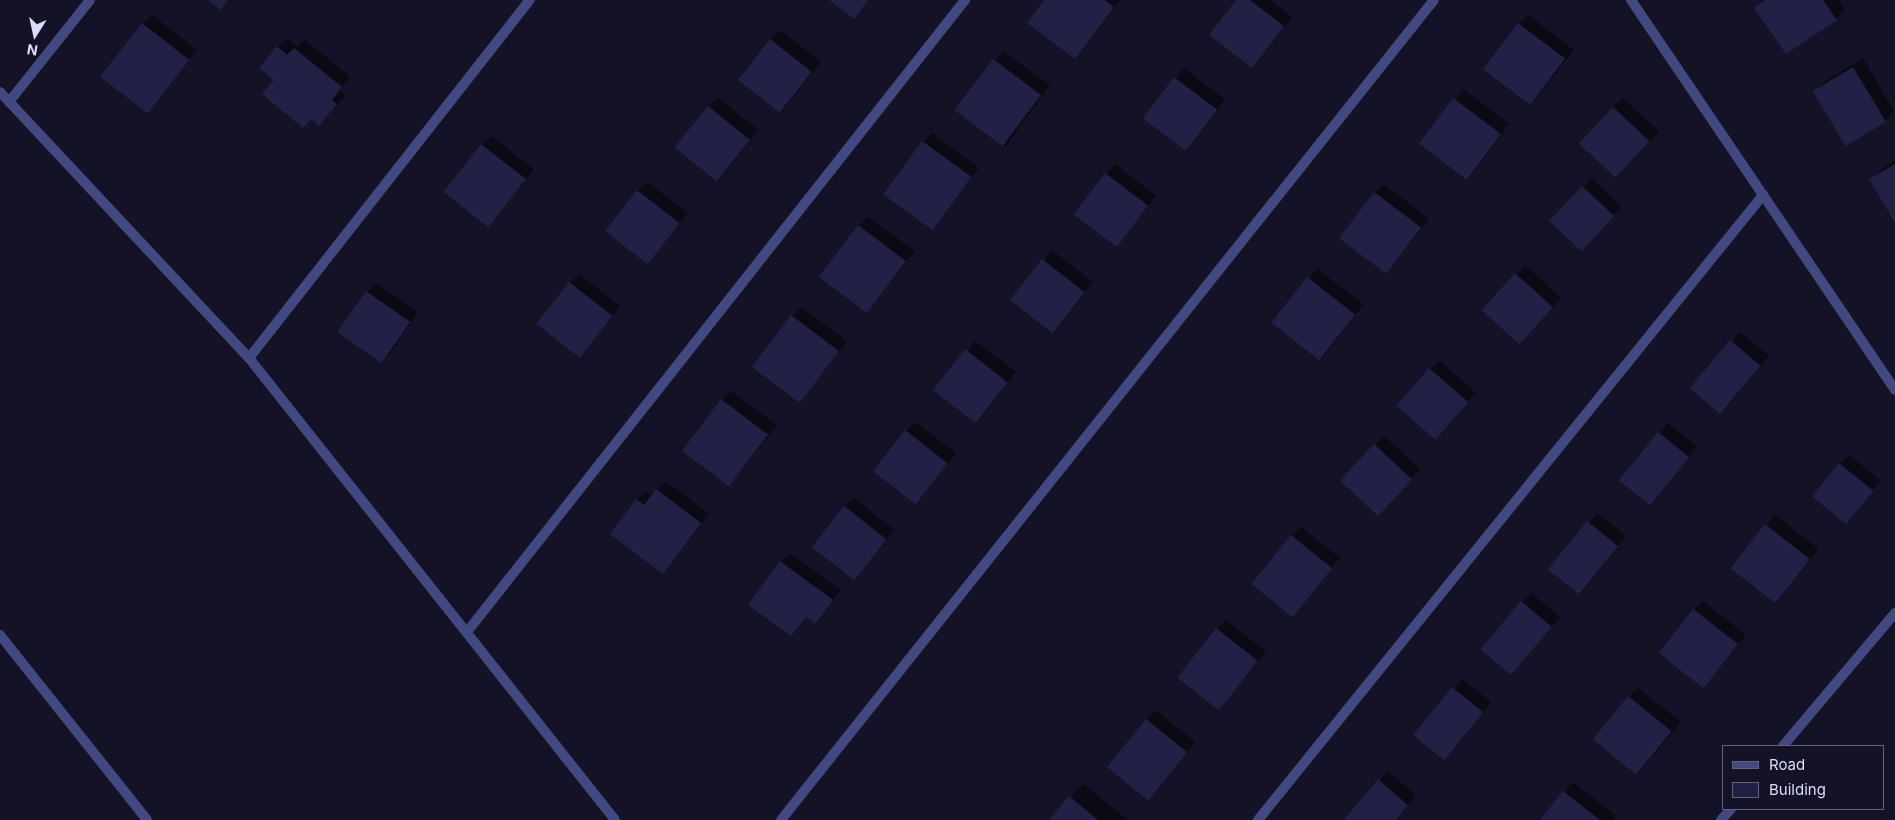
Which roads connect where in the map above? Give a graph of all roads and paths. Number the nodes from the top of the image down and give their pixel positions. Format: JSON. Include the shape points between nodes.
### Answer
{"nodes":[{"id":1,"x":90,"y":0,"type":"edge"},
{"id":2,"x":530,"y":0,"type":"edge"},
{"id":3,"x":965,"y":0,"type":"edge"},
{"id":4,"x":1434,"y":0,"type":"edge"},
{"id":5,"x":1631,"y":0,"type":"edge"},
{"id":6,"x":0,"y":92,"type":"edge"},
{"id":7,"x":9,"y":102,"type":"junction"},
{"id":8,"x":1763,"y":195,"type":"junction"},
{"id":9,"x":249,"y":358,"type":"junction"},
{"id":10,"x":1895,"y":390,"type":"edge"},
{"id":11,"x":1895,"y":613,"type":"edge"},
{"id":12,"x":467,"y":632,"type":"junction"},
{"id":13,"x":0,"y":636,"type":"edge"},
{"id":14,"x":1784,"y":745,"type":"edge"},
{"id":15,"x":1730,"y":810,"type":"edge"},
{"id":16,"x":147,"y":820,"type":"edge"},
{"id":17,"x":615,"y":820,"type":"edge"},
{"id":18,"x":781,"y":820,"type":"edge"},
{"id":19,"x":1258,"y":820,"type":"edge"},
{"id":20,"x":1721,"y":820,"type":"edge"}],
"edges":[{"from":1,"to":7,"type":"street"},
{"from":2,"to":9,"type":"street"},
{"from":3,"to":12,"type":"street"},
{"from":4,"to":18,"type":"street"},
{"from":5,"to":8,"type":"street"},
{"from":6,"to":7,"type":"street"},
{"from":7,"to":9,"type":"street"},
{"from":8,"to":10,"type":"street"},
{"from":8,"to":19,"type":"street"},
{"from":9,"to":12,"type":"street"},
{"from":11,"to":14,"type":"street"},
{"from":12,"to":17,"type":"street"},
{"from":13,"to":16,"type":"street"},
{"from":15,"to":20,"type":"street"}]}
